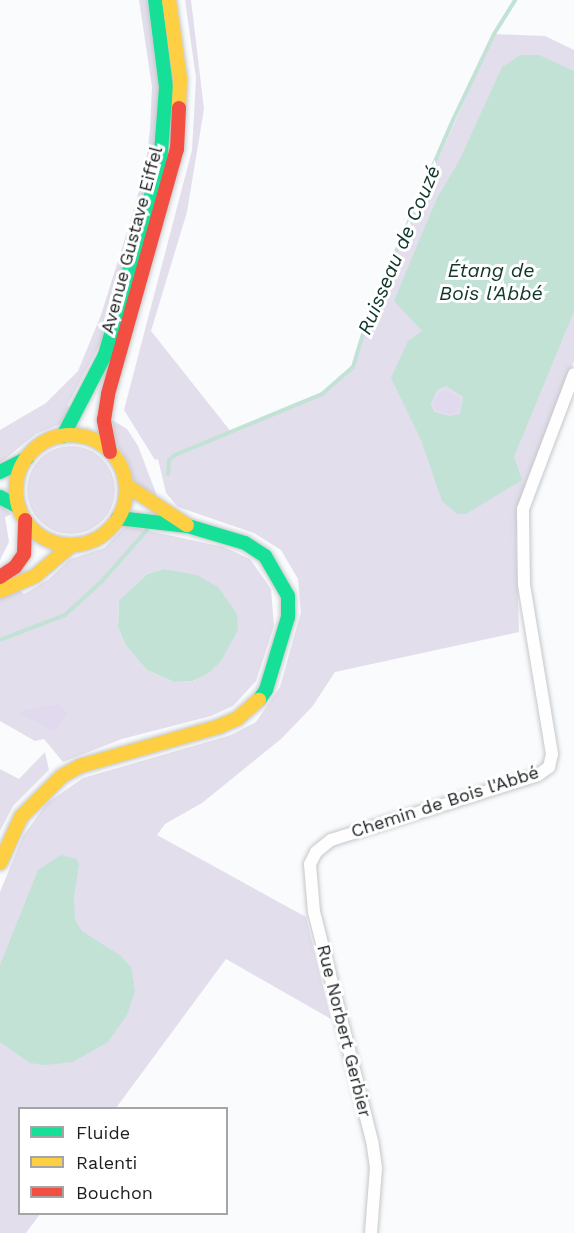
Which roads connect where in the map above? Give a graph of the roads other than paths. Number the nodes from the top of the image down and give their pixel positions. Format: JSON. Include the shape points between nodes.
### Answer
{"nodes":[{"id":1,"x":155,"y":0,"type":"edge"},
{"id":2,"x":169,"y":0,"type":"edge"},
{"id":3,"x":574,"y":374,"type":"edge"},
{"id":4,"x":63,"y":436,"type":"junction"},
{"id":5,"x":110,"y":452,"type":"junction"},
{"id":6,"x":28,"y":457,"type":"junction"},
{"id":7,"x":0,"y":472,"type":"edge"},
{"id":8,"x":126,"y":485,"type":"junction"},
{"id":9,"x":0,"y":497,"type":"edge"},
{"id":10,"x":19,"y":507,"type":"junction"},
{"id":11,"x":118,"y":518,"type":"junction"},
{"id":12,"x":25,"y":520,"type":"junction"},
{"id":13,"x":188,"y":526,"type":"junction"},
{"id":14,"x":72,"y":545,"type":"junction"},
{"id":15,"x":0,"y":577,"type":"edge"},
{"id":16,"x":0,"y":591,"type":"edge"},
{"id":17,"x":331,"y":840,"type":"joint"},
{"id":18,"x":0,"y":863,"type":"edge"},
{"id":19,"x":371,"y":1233,"type":"edge"}],
"edges":[{"from":1,"to":4,"type":"main road","name":"Avenue Gustave Eiffel","via":[[166,87],[160,165],[105,355]]},
{"from":2,"to":5,"type":"main road","name":"Avenue Gustave Eiffel","via":[[180,78],[177,149],[108,394],[104,420]]},
{"from":3,"to":17,"type":"street","name":"Chemin de Bois l'Abbé","via":[[523,509],[524,585],[551,763],[538,775]]},
{"from":4,"to":5,"type":"main road","via":[[88,438]]},
{"from":4,"to":6,"type":"main road","via":[[45,442]]},
{"from":5,"to":8,"type":"main road","via":[[120,465]]},
{"from":6,"to":7,"type":"main road"},
{"from":6,"to":10,"type":"main road","via":[[18,478]]},
{"from":8,"to":11,"type":"main road"},
{"from":8,"to":13,"type":"main road"},
{"from":9,"to":10,"type":"main road"},
{"from":10,"to":12,"type":"main road"},
{"from":11,"to":13,"type":"main road"},
{"from":11,"to":14,"type":"main road","via":[[97,539]]},
{"from":12,"to":14,"type":"main road","via":[[47,539]]},
{"from":12,"to":15,"type":"main road","via":[[24,554],[15,567]]},
{"from":13,"to":18,"type":"main road","via":[[245,543],[265,556],[282,582],[288,596],[288,617],[266,690],[253,708],[218,727],[106,758],[62,776],[21,817]]},
{"from":14,"to":16,"type":"main road","via":[[35,576]]},
{"from":17,"to":19,"type":"street","name":"Rue Norbert Gerbier","via":[[312,858],[308,879],[372,1141],[376,1168]]}]}
